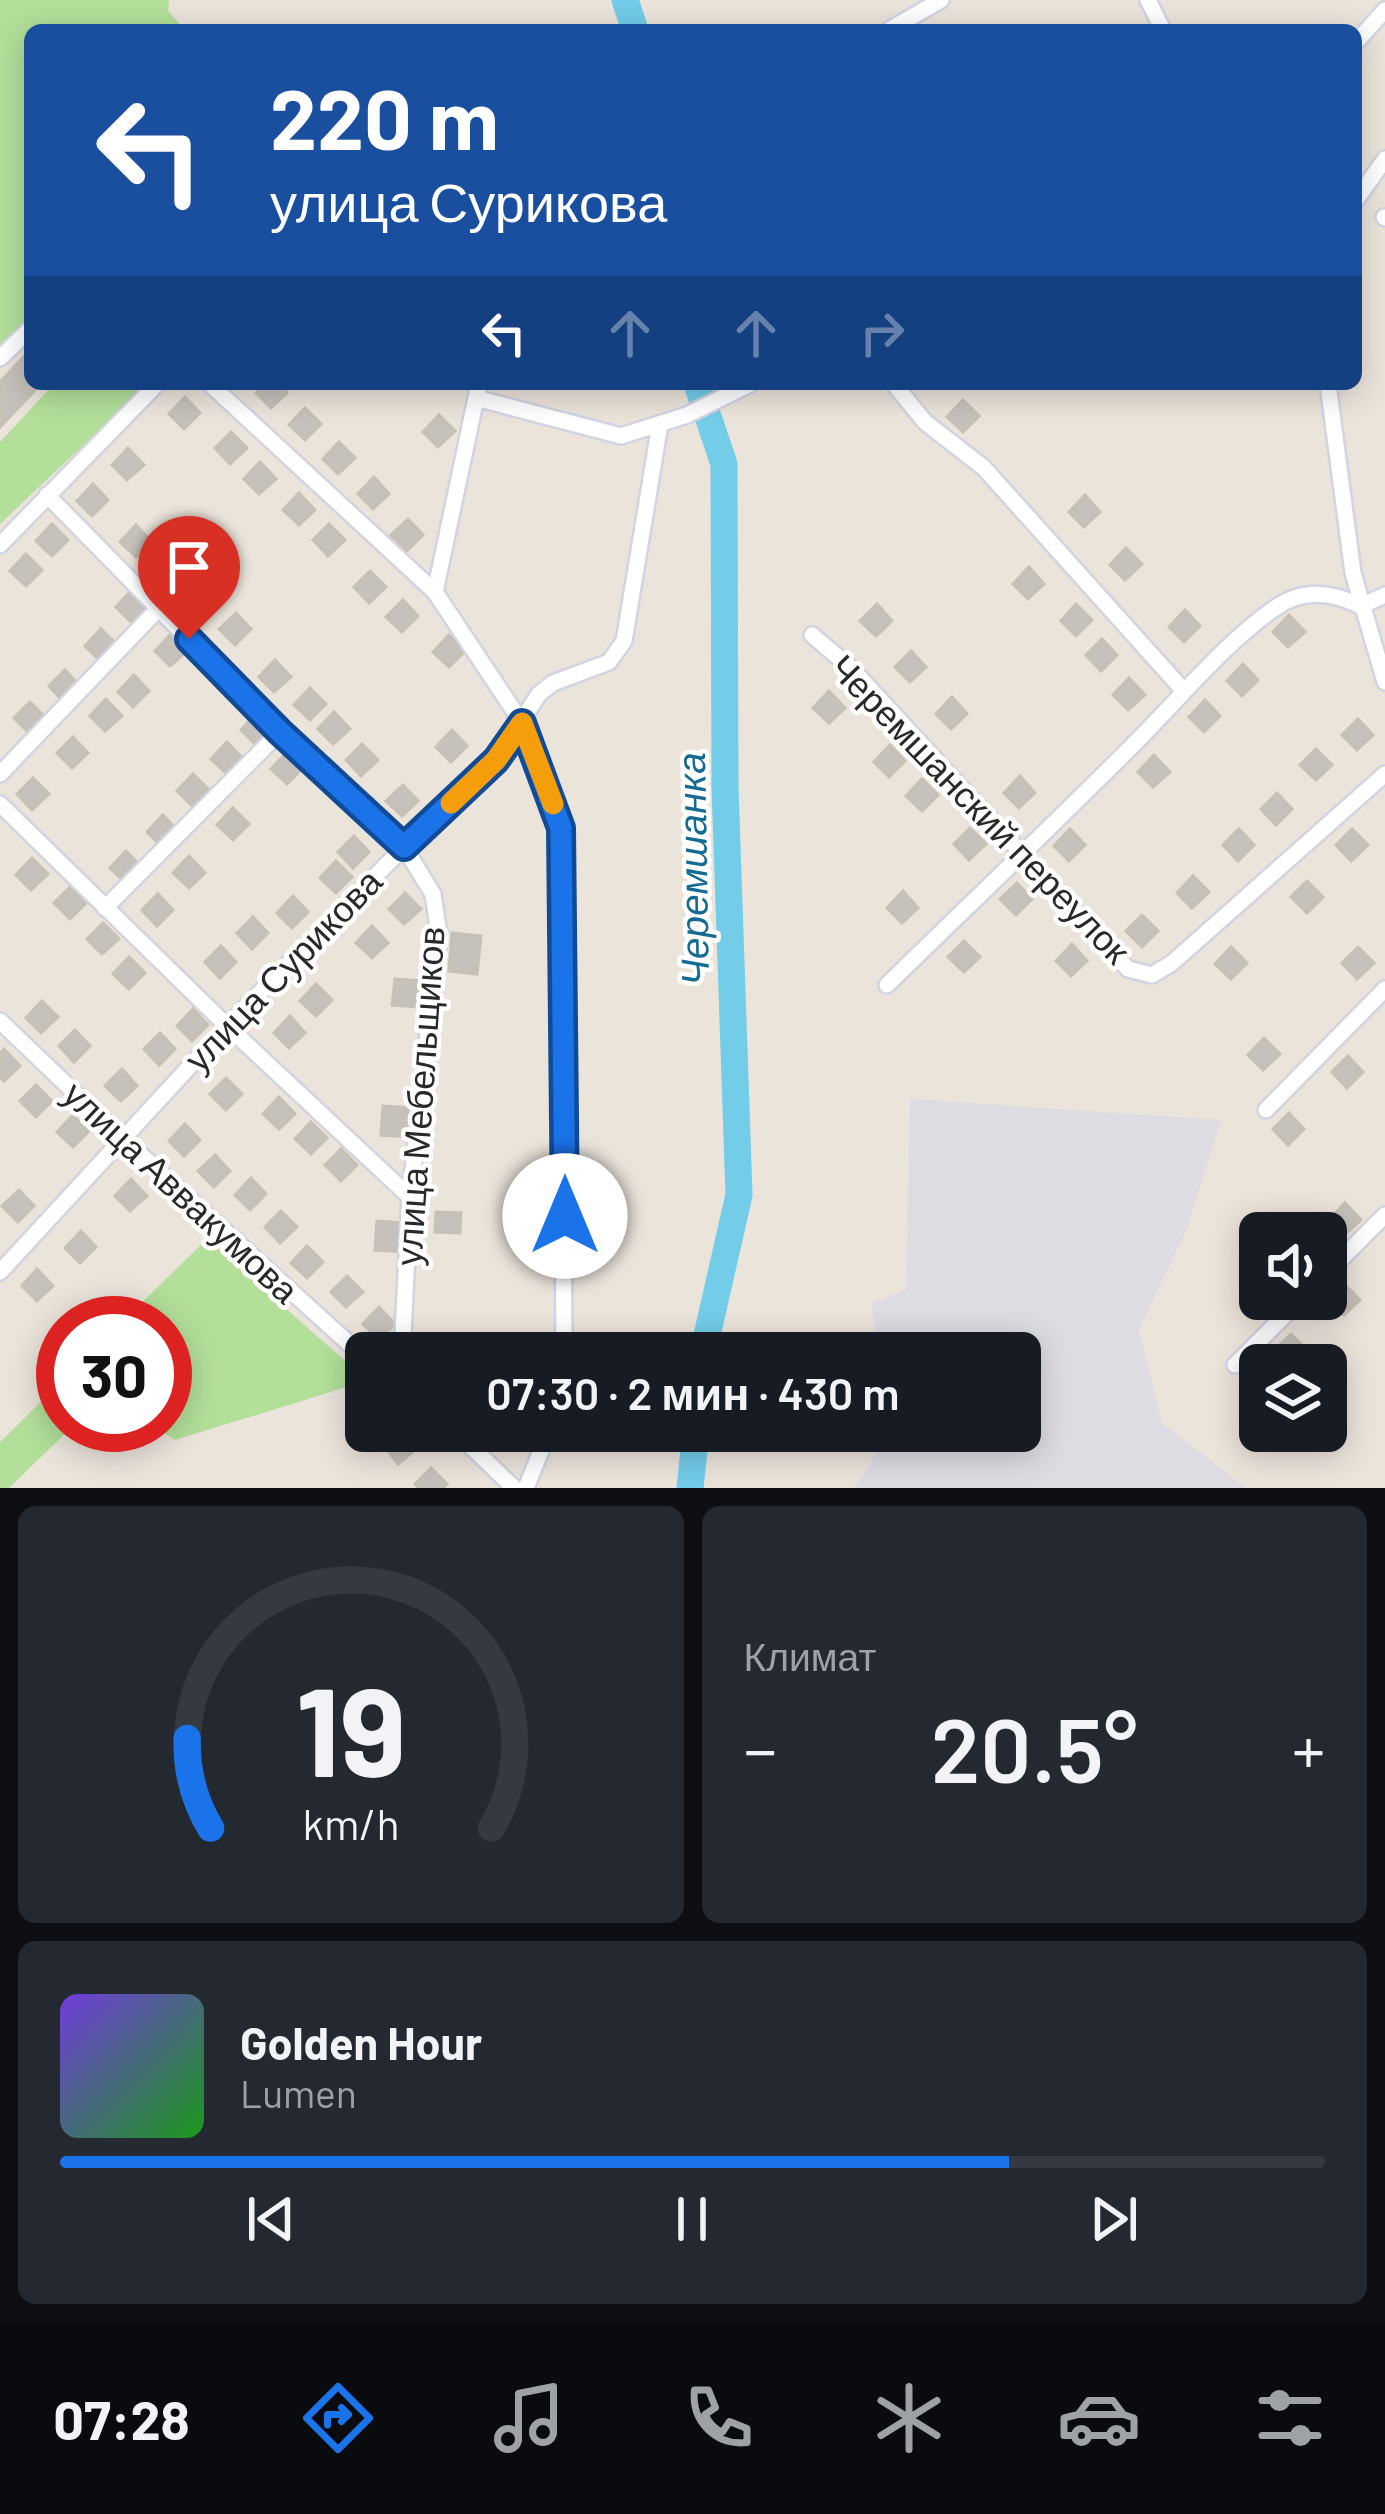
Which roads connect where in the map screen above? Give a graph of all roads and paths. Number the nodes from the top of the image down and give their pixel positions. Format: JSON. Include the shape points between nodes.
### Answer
{"nodes":[{"id":1,"x":941,"y":0,"type":"edge"},
{"id":2,"x":1385,"y":10,"type":"edge"},
{"id":3,"x":900,"y":24,"type":"edge"},
{"id":4,"x":1362,"y":36,"type":"edge"},
{"id":5,"x":1385,"y":158,"type":"edge"},
{"id":6,"x":1362,"y":191,"type":"edge"},
{"id":7,"x":24,"y":335,"type":"edge"},
{"id":8,"x":0,"y":358,"type":"edge"},
{"id":9,"x":152,"y":390,"type":"edge"},
{"id":10,"x":217,"y":390,"type":"edge"},
{"id":11,"x":738,"y":390,"type":"edge"},
{"id":12,"x":899,"y":390,"type":"edge"},
{"id":13,"x":1329,"y":390,"type":"edge"},
{"id":14,"x":477,"y":391,"type":"edge"},
{"id":15,"x":660,"y":424,"type":"junction"},
{"id":16,"x":47,"y":495,"type":"junction"},
{"id":17,"x":0,"y":545,"type":"edge"},
{"id":18,"x":436,"y":592,"type":"junction"},
{"id":19,"x":1385,"y":595,"type":"edge"},
{"id":20,"x":1360,"y":606,"type":"junction"},
{"id":21,"x":159,"y":608,"type":"junction"},
{"id":22,"x":812,"y":635,"type":"dead end"},
{"id":23,"x":1385,"y":682,"type":"edge"},
{"id":24,"x":1184,"y":691,"type":"junction"},
{"id":25,"x":522,"y":723,"type":"junction"},
{"id":26,"x":280,"y":732,"type":"junction"},
{"id":27,"x":0,"y":773,"type":"edge"},
{"id":28,"x":1385,"y":774,"type":"edge"},
{"id":29,"x":0,"y":803,"type":"edge"},
{"id":30,"x":404,"y":847,"type":"junction"},
{"id":31,"x":1022,"y":854,"type":"junction"},
{"id":32,"x":105,"y":908,"type":"junction"},
{"id":33,"x":887,"y":985,"type":"dead end"},
{"id":34,"x":1385,"y":988,"type":"edge"},
{"id":35,"x":0,"y":1021,"type":"edge"},
{"id":36,"x":226,"y":1026,"type":"junction"},
{"id":37,"x":1266,"y":1111,"type":"dead end"},
{"id":38,"x":121,"y":1137,"type":"junction"},
{"id":39,"x":410,"y":1197,"type":"junction"},
{"id":40,"x":1385,"y":1215,"type":"edge"},
{"id":41,"x":1347,"y":1253,"type":"edge"},
{"id":42,"x":0,"y":1272,"type":"edge"},
{"id":43,"x":1280,"y":1320,"type":"edge"},
{"id":44,"x":403,"y":1332,"type":"edge"},
{"id":45,"x":564,"y":1332,"type":"edge"},
{"id":46,"x":345,"y":1340,"type":"edge"},
{"id":47,"x":1235,"y":1365,"type":"dead end"},
{"id":48,"x":477,"y":1452,"type":"edge"},
{"id":49,"x":541,"y":1452,"type":"edge"},
{"id":50,"x":514,"y":1488,"type":"edge"},
{"id":51,"x":526,"y":1488,"type":"edge"}],
"edges":[{"from":1,"to":3,"type":"street"},
{"from":2,"to":4,"type":"street"},
{"from":5,"to":6,"type":"street"},
{"from":7,"to":8,"type":"street"},
{"from":9,"to":16,"type":"street"},
{"from":10,"to":18,"type":"street"},
{"from":11,"to":15,"type":"street"},
{"from":12,"to":24,"type":"street","via":[[984,468]]},
{"from":13,"to":20,"type":"street"},
{"from":14,"to":15,"type":"street","via":[[621,436]]},
{"from":14,"to":18,"type":"street"},
{"from":15,"to":25,"type":"street","name":"улица Сурикова","via":[[624,640],[609,662],[539,694]]},
{"from":16,"to":17,"type":"street"},
{"from":16,"to":21,"type":"street","name":"улица Мебельщиков"},
{"from":18,"to":25,"type":"street"},
{"from":19,"to":20,"type":"street"},
{"from":20,"to":23,"type":"street"},
{"from":20,"to":24,"type":"street","via":[[1332,593],[1276,607]]},
{"from":21,"to":26,"type":"street","name":"улица Мебельщиков"},
{"from":21,"to":27,"type":"street"},
{"from":22,"to":31,"type":"street","name":"Черемшанский переулок"},
{"from":24,"to":31,"type":"street"},
{"from":25,"to":30,"type":"street","name":"улица Сурикова","via":[[496,760]]},
{"from":25,"to":45,"type":"street","via":[[561,828]]},
{"from":26,"to":30,"type":"street","name":"улица Мебельщиков"},
{"from":26,"to":32,"type":"street"},
{"from":28,"to":31,"type":"street","name":"Черемшанский переулок","via":[[1152,975],[1128,969]]},
{"from":29,"to":32,"type":"street"},
{"from":30,"to":36,"type":"street","name":"улица Сурикова"},
{"from":30,"to":39,"type":"street","name":"улица Мебельщиков","via":[[433,895],[439,934]]},
{"from":31,"to":33,"type":"street"},
{"from":32,"to":36,"type":"street"},
{"from":34,"to":37,"type":"street"},
{"from":35,"to":38,"type":"street","name":"улица Аввакумова"},
{"from":36,"to":38,"type":"street","name":"улица Сурикова"},
{"from":36,"to":39,"type":"street"},
{"from":38,"to":42,"type":"street","name":"улица Сурикова"},
{"from":38,"to":46,"type":"street","name":"улица Аввакумова"},
{"from":39,"to":44,"type":"street","name":"улица Мебельщиков"},
{"from":40,"to":41,"type":"street"},
{"from":43,"to":47,"type":"street"},
{"from":48,"to":50,"type":"street"},
{"from":49,"to":51,"type":"street"}]}
